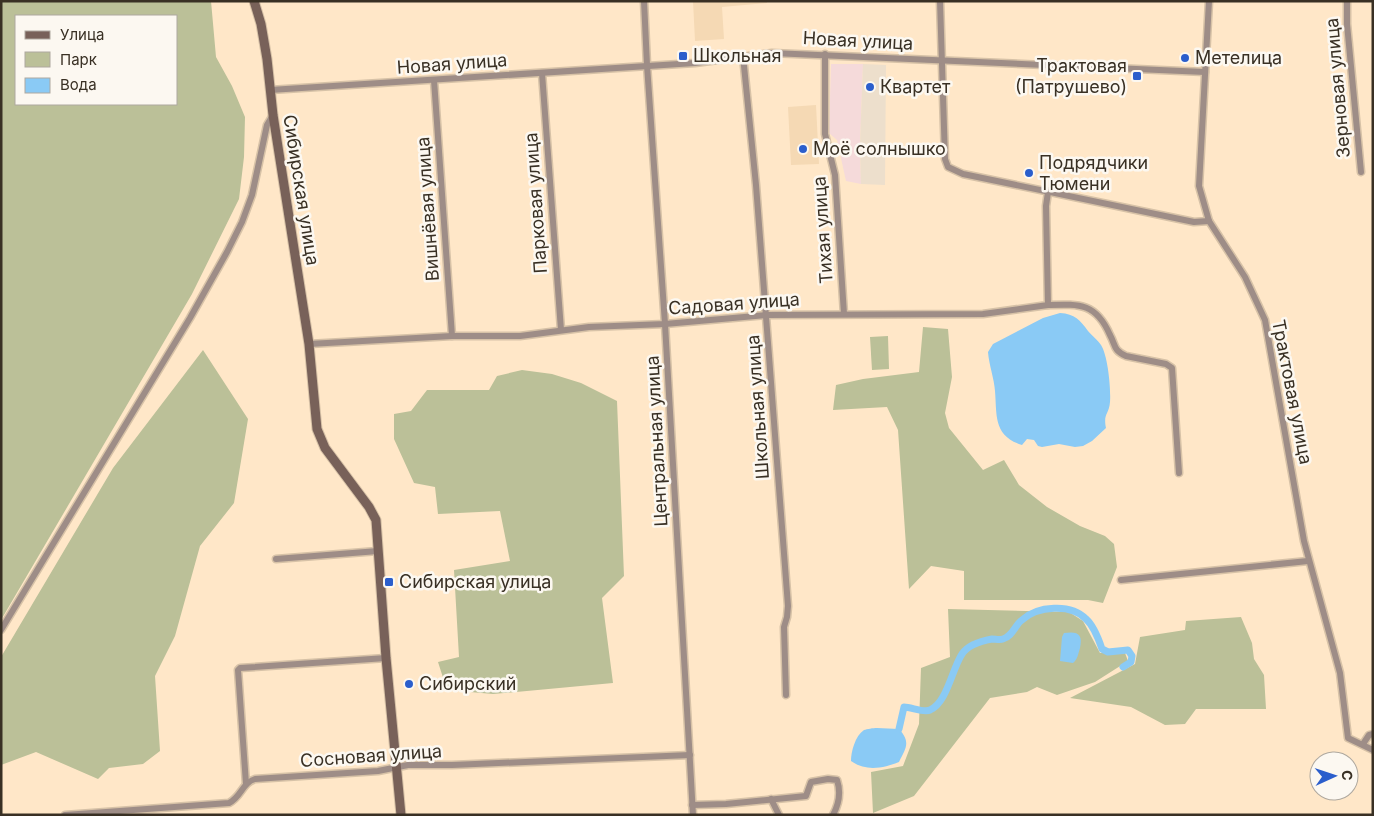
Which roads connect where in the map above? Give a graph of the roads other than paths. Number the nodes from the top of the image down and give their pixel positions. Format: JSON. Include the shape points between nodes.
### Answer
{"nodes":[{"id":1,"x":254,"y":1,"type":"edge"},
{"id":2,"x":644,"y":1,"type":"edge"},
{"id":3,"x":940,"y":1,"type":"edge"},
{"id":4,"x":1209,"y":1,"type":"edge"},
{"id":5,"x":1347,"y":1,"type":"edge"},
{"id":6,"x":825,"y":54,"type":"junction"},
{"id":7,"x":743,"y":56,"type":"junction"},
{"id":8,"x":942,"y":60,"type":"junction"},
{"id":9,"x":647,"y":65,"type":"junction"},
{"id":10,"x":1205,"y":72,"type":"junction"},
{"id":11,"x":542,"y":73,"type":"junction"},
{"id":12,"x":434,"y":80,"type":"junction"},
{"id":13,"x":270,"y":90,"type":"junction"},
{"id":14,"x":273,"y":115,"type":"junction"},
{"id":15,"x":1361,"y":172,"type":"dead end"},
{"id":16,"x":1048,"y":192,"type":"junction"},
{"id":17,"x":1209,"y":221,"type":"junction"},
{"id":18,"x":1048,"y":304,"type":"junction"},
{"id":19,"x":844,"y":314,"type":"junction"},
{"id":20,"x":766,"y":315,"type":"junction"},
{"id":21,"x":665,"y":324,"type":"junction"},
{"id":22,"x":561,"y":330,"type":"junction"},
{"id":23,"x":452,"y":336,"type":"junction"},
{"id":24,"x":308,"y":344,"type":"junction"},
{"id":25,"x":1179,"y":473,"type":"dead end"},
{"id":26,"x":378,"y":551,"type":"junction"},
{"id":27,"x":276,"y":559,"type":"dead end"},
{"id":28,"x":1308,"y":561,"type":"junction"},
{"id":29,"x":1121,"y":580,"type":"dead end"},
{"id":30,"x":1,"y":630,"type":"edge"},
{"id":31,"x":386,"y":658,"type":"junction"},
{"id":32,"x":786,"y":695,"type":"dead end"},
{"id":33,"x":1373,"y":734,"type":"edge"},
{"id":34,"x":1363,"y":744,"type":"junction"},
{"id":35,"x":1373,"y":750,"type":"edge"},
{"id":36,"x":690,"y":755,"type":"junction"},
{"id":37,"x":397,"y":767,"type":"junction"},
{"id":38,"x":246,"y":784,"type":"junction"},
{"id":39,"x":771,"y":799,"type":"junction"},
{"id":40,"x":692,"y":805,"type":"junction"},
{"id":41,"x":65,"y":815,"type":"edge"},
{"id":42,"x":401,"y":815,"type":"edge"},
{"id":43,"x":693,"y":815,"type":"edge"},
{"id":44,"x":779,"y":815,"type":"edge"},
{"id":45,"x":833,"y":815,"type":"edge"}],
"edges":[{"from":1,"to":13,"type":"street","name":"Сибирская улица","via":[[268,59]]},
{"from":2,"to":9,"type":"street","name":"Центральная улица"},
{"from":3,"to":8,"type":"street"},
{"from":4,"to":10,"type":"street","name":"Трактовая улица"},
{"from":5,"to":15,"type":"street","name":"Зерновая улица"},
{"from":6,"to":7,"type":"street","name":"Новая улица"},
{"from":6,"to":8,"type":"street","name":"Новая улица"},
{"from":6,"to":19,"type":"street","name":"Тихая улица","via":[[825,134],[835,175]]},
{"from":7,"to":9,"type":"street","name":"Новая улица"},
{"from":7,"to":20,"type":"street","name":"Школьная улица"},
{"from":8,"to":10,"type":"street","name":"Новая улица"},
{"from":8,"to":16,"type":"street","via":[[945,159],[948,167],[963,174]]},
{"from":9,"to":11,"type":"street","name":"Новая улица"},
{"from":9,"to":21,"type":"street","name":"Центральная улица"},
{"from":10,"to":17,"type":"street","name":"Трактовая улица","via":[[1199,186]]},
{"from":11,"to":12,"type":"street","name":"Новая улица"},
{"from":11,"to":22,"type":"street","name":"Парковая улица"},
{"from":12,"to":13,"type":"street","name":"Новая улица"},
{"from":12,"to":23,"type":"street","name":"Вишнёвая улица"},
{"from":13,"to":14,"type":"street","name":"Сибирская улица"},
{"from":14,"to":24,"type":"street","name":"Сибирская улица"},
{"from":14,"to":30,"type":"street","via":[[267,125],[252,195],[227,252]]},
{"from":16,"to":17,"type":"street","via":[[1194,222]]},
{"from":16,"to":18,"type":"street"},
{"from":17,"to":28,"type":"street","name":"Трактовая улица","via":[[1246,277],[1266,320]]},
{"from":18,"to":19,"type":"street","name":"Садовая улица","via":[[983,314]]},
{"from":18,"to":25,"type":"street","name":"Садовая улица","via":[[1088,307],[1098,314],[1120,354],[1172,368]]},
{"from":19,"to":20,"type":"street","name":"Садовая улица"},
{"from":20,"to":21,"type":"street","name":"Садовая улица"},
{"from":20,"to":32,"type":"street","name":"Школьная улица","via":[[788,606],[784,628]]},
{"from":21,"to":22,"type":"street","name":"Садовая улица"},
{"from":21,"to":36,"type":"street","name":"Центральная улица"},
{"from":22,"to":23,"type":"street","name":"Садовая улица","via":[[520,336]]},
{"from":23,"to":24,"type":"street","name":"Садовая улица"},
{"from":24,"to":26,"type":"street","name":"Сибирская улица","via":[[317,429],[325,448],[369,506],[376,520]]},
{"from":26,"to":27,"type":"street"},
{"from":26,"to":31,"type":"street","name":"Сибирская улица"},
{"from":28,"to":29,"type":"street"},
{"from":28,"to":34,"type":"street","name":"Трактовая улица","via":[[1340,673],[1348,738]]},
{"from":31,"to":37,"type":"street","name":"Сибирская улица"},
{"from":31,"to":38,"type":"street","via":[[240,668]]},
{"from":33,"to":34,"type":"street"},
{"from":34,"to":35,"type":"street"},
{"from":36,"to":37,"type":"street","name":"Сосновая улица"},
{"from":36,"to":40,"type":"street","name":"Центральная улица"},
{"from":37,"to":38,"type":"street","name":"Сосновая улица","via":[[255,779]]},
{"from":37,"to":42,"type":"street","name":"Сибирская улица"},
{"from":38,"to":41,"type":"street","via":[[239,796],[229,803]]},
{"from":39,"to":40,"type":"street"},
{"from":39,"to":44,"type":"street"},
{"from":39,"to":45,"type":"street","via":[[806,796],[811,782],[837,780],[838,806]]},
{"from":40,"to":43,"type":"street","name":"Центральная улица"}]}
